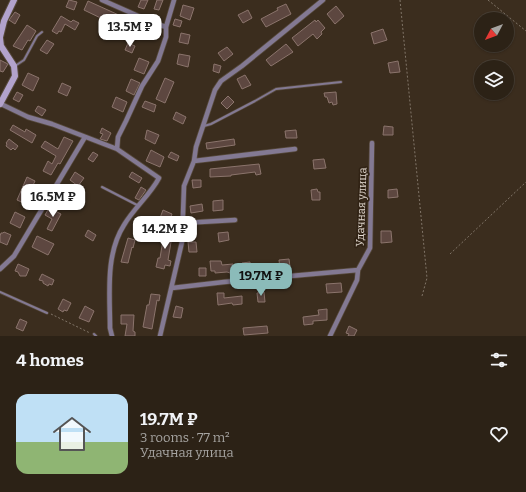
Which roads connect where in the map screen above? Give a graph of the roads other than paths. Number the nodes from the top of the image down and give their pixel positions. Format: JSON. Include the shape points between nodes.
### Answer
{"nodes":[{"id":1,"x":14,"y":0,"type":"edge"},
{"id":2,"x":102,"y":0,"type":"edge"},
{"id":3,"x":174,"y":0,"type":"edge"},
{"id":4,"x":323,"y":0,"type":"edge"},
{"id":5,"x":2,"y":20,"type":"edge"},
{"id":6,"x":166,"y":27,"type":"junction"},
{"id":7,"x":42,"y":32,"type":"dead end"},
{"id":8,"x":0,"y":37,"type":"edge"},
{"id":9,"x":14,"y":66,"type":"junction"},
{"id":10,"x":341,"y":82,"type":"dead end"},
{"id":11,"x":0,"y":104,"type":"edge"},
{"id":12,"x":204,"y":126,"type":"junction"},
{"id":13,"x":85,"y":137,"type":"junction"},
{"id":14,"x":372,"y":143,"type":"dead end"},
{"id":15,"x":295,"y":149,"type":"dead end"},
{"id":16,"x":117,"y":150,"type":"junction"},
{"id":17,"x":194,"y":161,"type":"junction"},
{"id":18,"x":102,"y":187,"type":"dead end"},
{"id":19,"x":139,"y":206,"type":"junction"},
{"id":20,"x":235,"y":220,"type":"dead end"},
{"id":21,"x":183,"y":224,"type":"junction"},
{"id":22,"x":0,"y":269,"type":"edge"},
{"id":23,"x":358,"y":270,"type":"junction"},
{"id":24,"x":172,"y":288,"type":"junction"},
{"id":25,"x":0,"y":292,"type":"edge"},
{"id":26,"x":47,"y":312,"type":"road end"},
{"id":27,"x":112,"y":336,"type":"edge"},
{"id":28,"x":160,"y":336,"type":"edge"},
{"id":29,"x":330,"y":336,"type":"edge"}],
"edges":[{"from":1,"to":5,"type":"street"},
{"from":2,"to":6,"type":"street"},
{"from":3,"to":6,"type":"street"},
{"from":4,"to":12,"type":"street","via":[[221,81],[215,90]]},
{"from":5,"to":8,"type":"street"},
{"from":6,"to":16,"type":"street","via":[[166,37],[158,61],[142,86],[118,137]]},
{"from":7,"to":9,"type":"lane","via":[[37,36],[24,60]]},
{"from":8,"to":9,"type":"street","via":[[1,46]]},
{"from":9,"to":11,"type":"street","via":[[15,76]]},
{"from":10,"to":12,"type":"lane","via":[[276,89]]},
{"from":11,"to":13,"type":"street"},
{"from":12,"to":17,"type":"street"},
{"from":13,"to":16,"type":"street"},
{"from":13,"to":22,"type":"street","via":[[14,256]]},
{"from":14,"to":23,"type":"street","name":"Удачная улица","via":[[370,248]]},
{"from":15,"to":17,"type":"street"},
{"from":16,"to":19,"type":"street","via":[[159,178]]},
{"from":17,"to":21,"type":"street","via":[[184,186]]},
{"from":18,"to":19,"type":"lane"},
{"from":19,"to":27,"type":"street","via":[[115,242],[110,277]]},
{"from":20,"to":21,"type":"street"},
{"from":21,"to":24,"type":"street","via":[[182,242]]},
{"from":23,"to":24,"type":"street"},
{"from":23,"to":29,"type":"street","name":"Удачная улица","via":[[357,280]]},
{"from":24,"to":28,"type":"street"},
{"from":25,"to":26,"type":"lane"}]}
